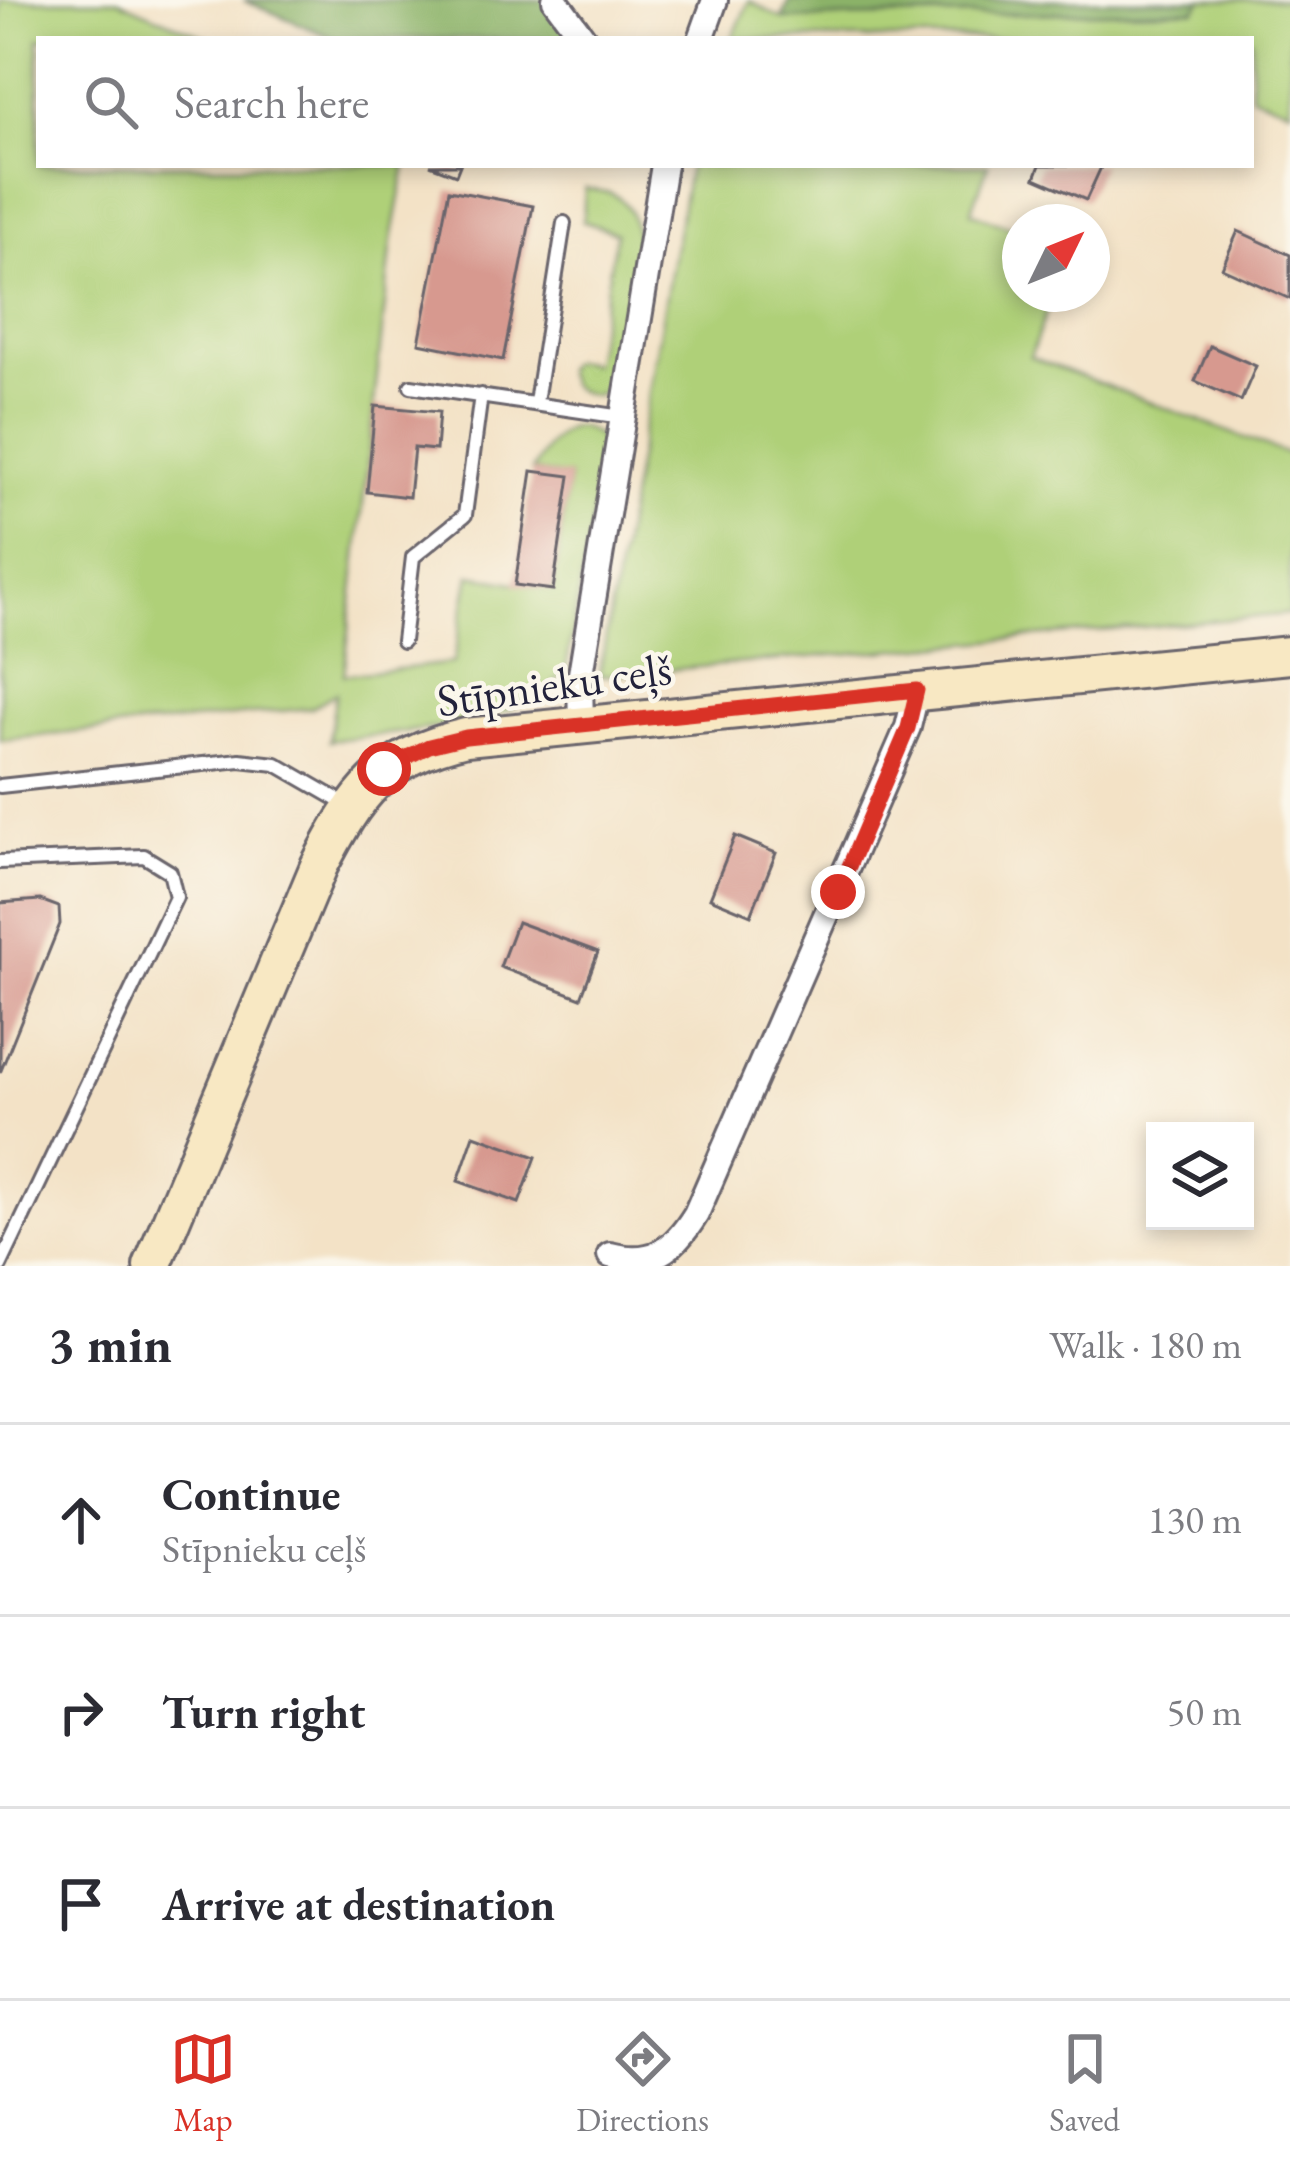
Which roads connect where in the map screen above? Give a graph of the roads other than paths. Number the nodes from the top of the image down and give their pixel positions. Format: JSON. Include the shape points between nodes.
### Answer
{"nodes":[{"id":1,"x":555,"y":0,"type":"edge"},
{"id":2,"x":715,"y":0,"type":"edge"},
{"id":3,"x":582,"y":36,"type":"edge"},
{"id":4,"x":702,"y":36,"type":"edge"},
{"id":5,"x":664,"y":168,"type":"edge"},
{"id":6,"x":564,"y":223,"type":"dead end"},
{"id":7,"x":411,"y":386,"type":"dead end"},
{"id":8,"x":481,"y":395,"type":"junction"},
{"id":9,"x":536,"y":402,"type":"junction"},
{"id":10,"x":622,"y":417,"type":"junction"},
{"id":11,"x":404,"y":641,"type":"dead end"},
{"id":12,"x":1290,"y":655,"type":"edge"},
{"id":13,"x":917,"y":690,"type":"junction"},
{"id":14,"x":581,"y":724,"type":"junction"},
{"id":15,"x":0,"y":786,"type":"edge"},
{"id":16,"x":350,"y":806,"type":"junction"},
{"id":17,"x":0,"y":862,"type":"edge"},
{"id":18,"x":610,"y":1255,"type":"dead end"},
{"id":19,"x":0,"y":1266,"type":"edge"},
{"id":20,"x":152,"y":1266,"type":"edge"}],
"edges":[{"from":1,"to":3,"type":"street"},
{"from":2,"to":4,"type":"street"},
{"from":5,"to":10,"type":"street"},
{"from":6,"to":9,"type":"lane"},
{"from":7,"to":8,"type":"lane"},
{"from":8,"to":9,"type":"lane"},
{"from":8,"to":11,"type":"lane","via":[[465,515],[413,557]]},
{"from":9,"to":10,"type":"lane"},
{"from":10,"to":14,"type":"street","via":[[580,680]]},
{"from":12,"to":13,"type":"main road","name":"Stīpnieku ceļš"},
{"from":13,"to":14,"type":"main road","name":"Stīpnieku ceļš"},
{"from":13,"to":18,"type":"street","via":[[908,728],[696,1214],[659,1258],[637,1263]]},
{"from":14,"to":16,"type":"main road","name":"Stīpnieku ceļš","via":[[429,746],[384,769]]},
{"from":15,"to":16,"type":"lane","via":[[240,760],[276,764]]},
{"from":16,"to":20,"type":"main road","name":"Stīpnieku ceļš"},
{"from":17,"to":19,"type":"lane","via":[[144,856],[170,872],[176,897]]}]}
